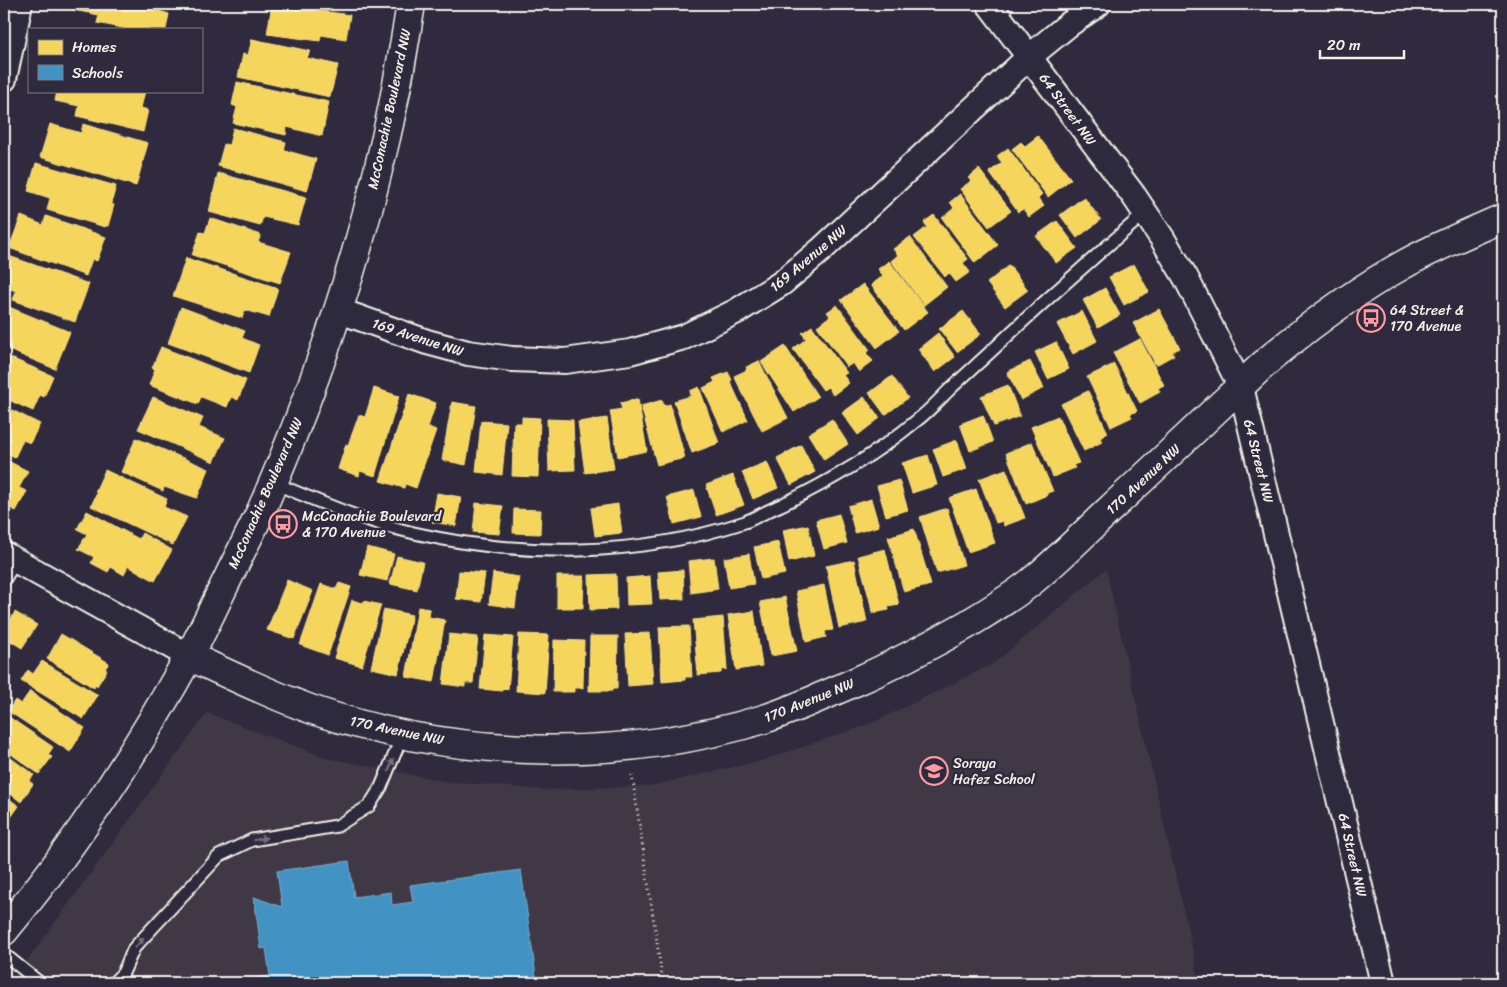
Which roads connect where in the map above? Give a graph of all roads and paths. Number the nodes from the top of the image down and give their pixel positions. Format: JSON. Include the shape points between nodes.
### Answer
{"nodes":[{"id":1,"x":20,"y":4,"type":"edge"},
{"id":2,"x":411,"y":4,"type":"edge"},
{"id":3,"x":989,"y":4,"type":"edge"},
{"id":4,"x":1098,"y":4,"type":"edge"},
{"id":5,"x":1030,"y":57,"type":"junction"},
{"id":6,"x":4,"y":79,"type":"edge"},
{"id":7,"x":1145,"y":213,"type":"junction"},
{"id":8,"x":1503,"y":218,"type":"edge"},
{"id":9,"x":337,"y":310,"type":"junction"},
{"id":10,"x":1241,"y":387,"type":"junction"},
{"id":11,"x":272,"y":482,"type":"junction"},
{"id":12,"x":8,"y":565,"type":"edge"},
{"id":13,"x":189,"y":656,"type":"junction"},
{"id":14,"x":403,"y":734,"type":"junction"},
{"id":15,"x":632,"y":775,"type":"dead end"},
{"id":16,"x":4,"y":931,"type":"edge"},
{"id":17,"x":4,"y":954,"type":"edge"},
{"id":18,"x":40,"y":983,"type":"edge"},
{"id":19,"x":113,"y":983,"type":"edge"},
{"id":20,"x":663,"y":983,"type":"edge"},
{"id":21,"x":1383,"y":983,"type":"edge"}],
"edges":[{"from":1,"to":6,"type":"street"},
{"from":2,"to":9,"type":"street","name":"McConachie Boulevard NW","via":[[383,150]]},
{"from":3,"to":5,"type":"street","name":"64 Street NW"},
{"from":4,"to":5,"type":"street","name":"169 Avenue NW"},
{"from":5,"to":7,"type":"street","name":"64 Street NW"},
{"from":5,"to":9,"type":"street","name":"169 Avenue NW","via":[[782,283],[737,311],[684,337],[630,352],[565,361],[512,360],[427,342]]},
{"from":7,"to":10,"type":"street","name":"64 Street NW","via":[[1186,278]]},
{"from":7,"to":11,"type":"lane","via":[[918,420],[872,454],[812,490],[746,521],[700,534],[604,549],[507,548],[413,533],[358,516]]},
{"from":8,"to":10,"type":"street","name":"170 Avenue NW","via":[[1402,265],[1352,296],[1275,354]]},
{"from":9,"to":11,"type":"street","name":"McConachie Boulevard NW"},
{"from":10,"to":14,"type":"street","name":"170 Avenue NW","via":[[1028,584],[931,645],[819,698],[766,718],[704,734],[627,746],[568,750],[493,747]]},
{"from":10,"to":21,"type":"street","name":"64 Street NW"},
{"from":11,"to":13,"type":"street","name":"McConachie Boulevard NW"},
{"from":12,"to":13,"type":"street","name":"170 Avenue NW"},
{"from":13,"to":14,"type":"street","name":"170 Avenue NW","via":[[314,710]]},
{"from":13,"to":16,"type":"street","name":"McConachie Boulevard NW","via":[[126,762],[40,887]]},
{"from":19,"to":14,"type":"lane","one_way":true,"via":[[123,973],[134,948],[219,856],[252,840],[337,826],[369,806],[382,787]]},
{"from":15,"to":20,"type":"path"},
{"from":17,"to":18,"type":"lane"}]}
